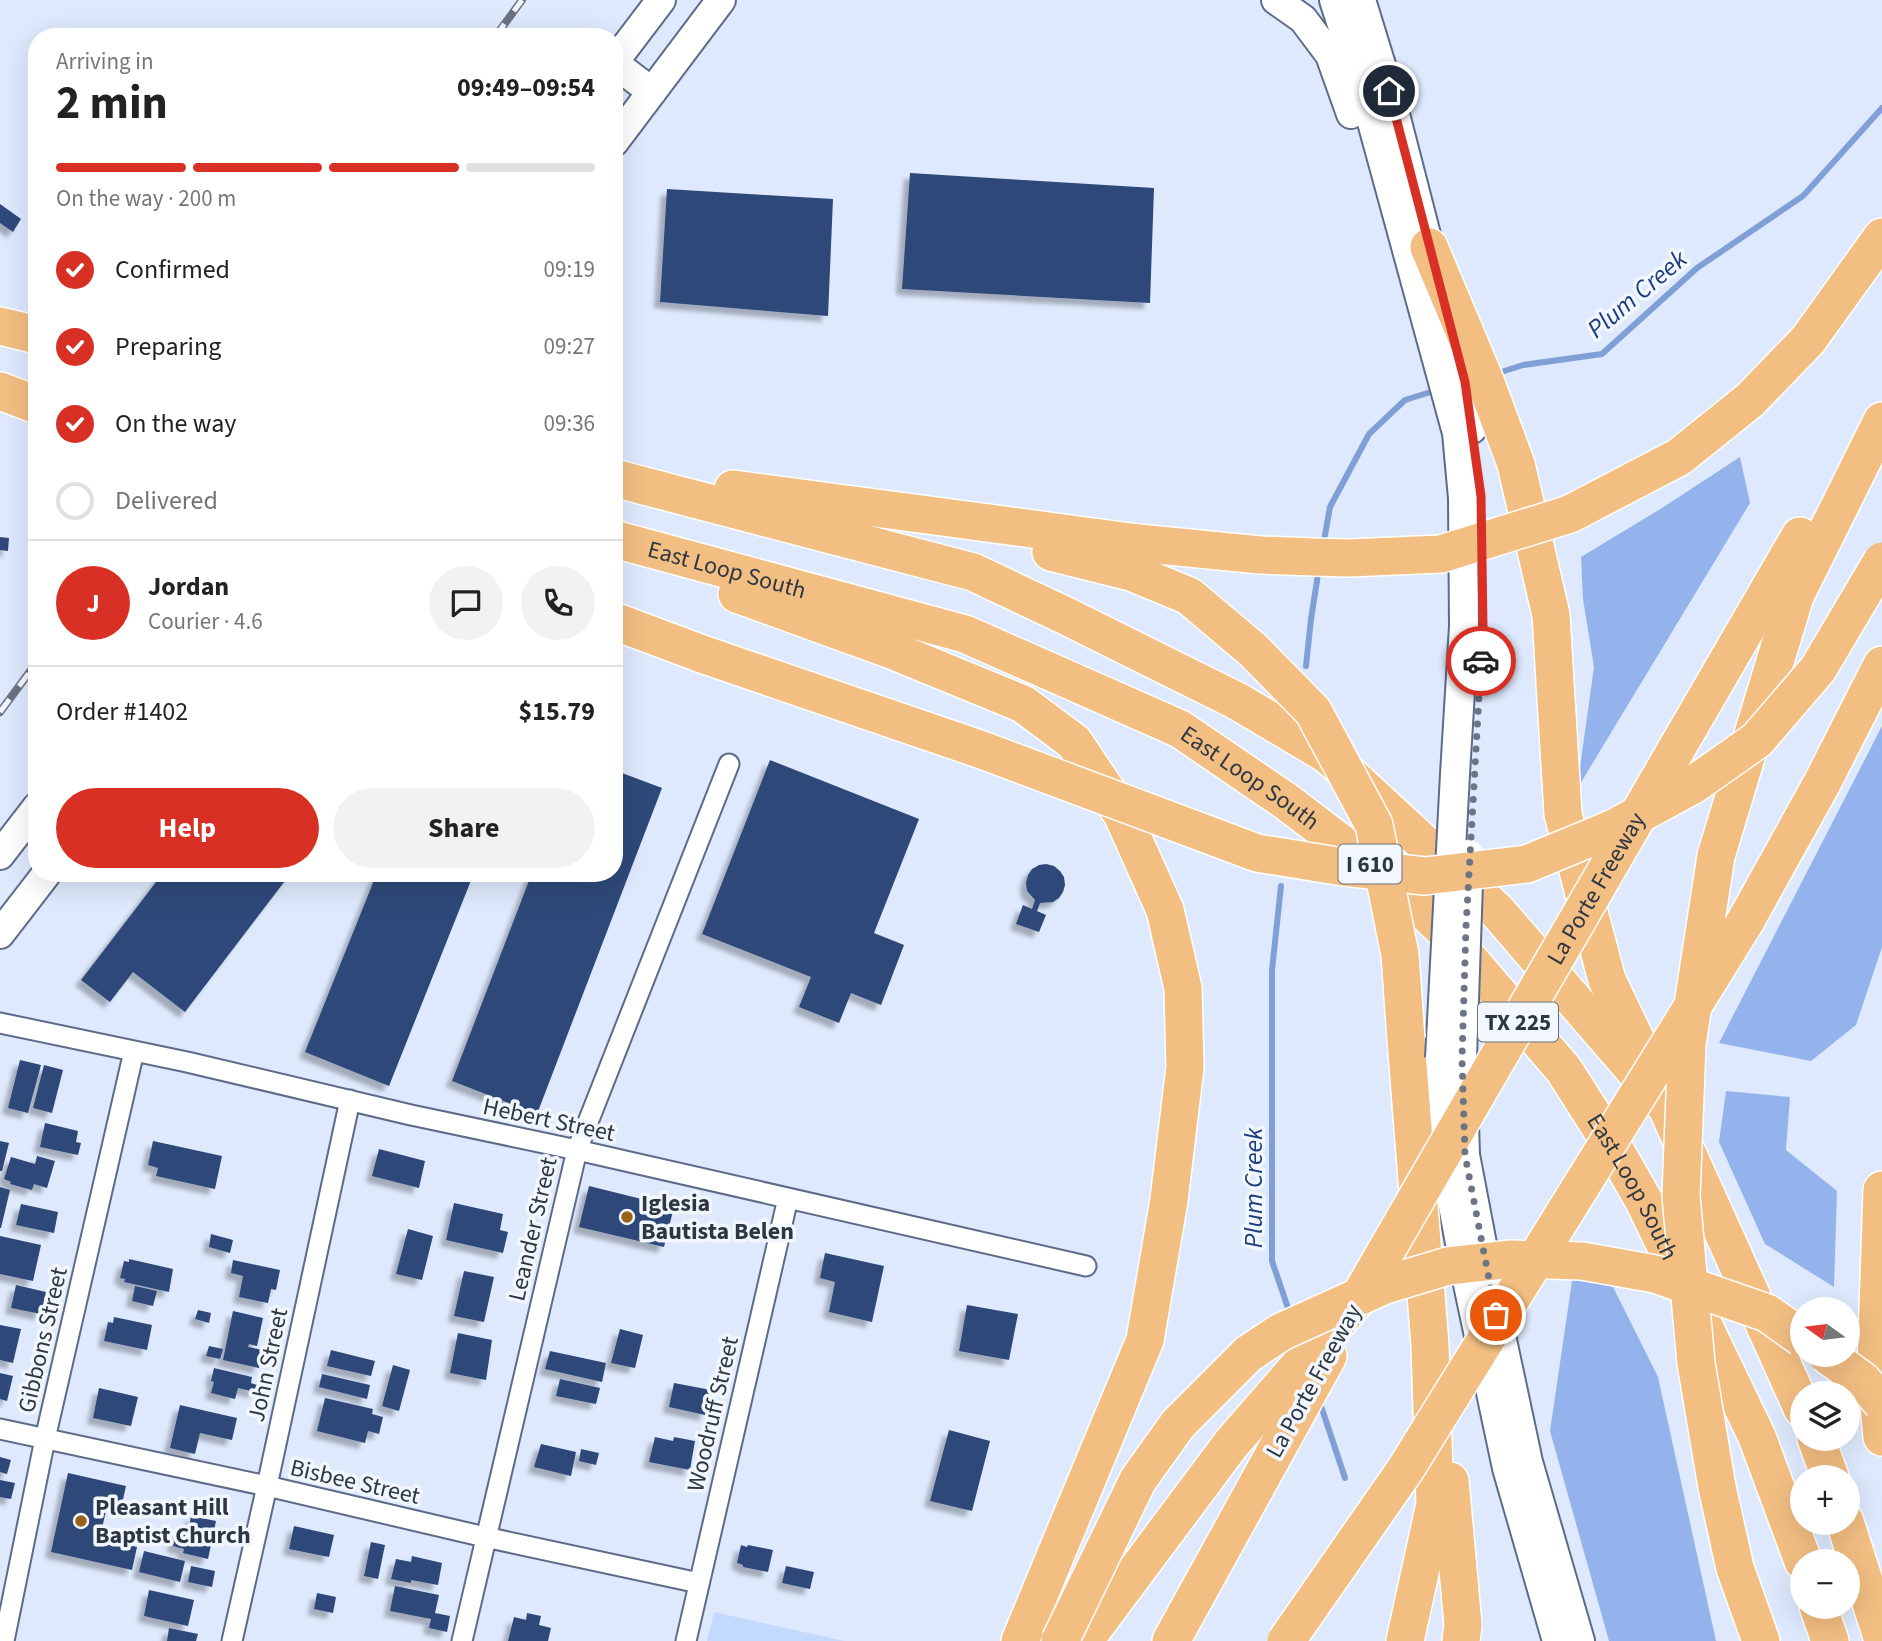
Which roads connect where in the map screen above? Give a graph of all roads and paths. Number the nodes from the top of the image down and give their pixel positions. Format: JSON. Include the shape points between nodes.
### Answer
{"nodes":[{"id":1,"x":661,"y":0,"type":"edge"},
{"id":2,"x":721,"y":0,"type":"edge"},
{"id":3,"x":1276,"y":0,"type":"edge"},
{"id":4,"x":1334,"y":0,"type":"edge"},
{"id":5,"x":1361,"y":0,"type":"edge"},
{"id":6,"x":1380,"y":0,"type":"edge"},
{"id":7,"x":623,"y":50,"type":"edge"},
{"id":8,"x":623,"y":69,"type":"edge"},
{"id":9,"x":1389,"y":91,"type":"junction"},
{"id":10,"x":653,"y":92,"type":"junction"},
{"id":11,"x":623,"y":130,"type":"edge"},
{"id":12,"x":1415,"y":237,"type":"junction"},
{"id":13,"x":1882,"y":237,"type":"edge"},
{"id":14,"x":0,"y":326,"type":"edge"},
{"id":15,"x":28,"y":333,"type":"edge"},
{"id":16,"x":1450,"y":335,"type":"junction"},
{"id":17,"x":0,"y":388,"type":"edge"},
{"id":18,"x":28,"y":393,"type":"edge"},
{"id":19,"x":1882,"y":397,"type":"edge"},
{"id":20,"x":28,"y":401,"type":"edge"},
{"id":21,"x":1882,"y":421,"type":"edge"},
{"id":22,"x":623,"y":477,"type":"edge"},
{"id":23,"x":623,"y":478,"type":"edge"},
{"id":24,"x":623,"y":541,"type":"edge"},
{"id":25,"x":623,"y":552,"type":"edge"},
{"id":26,"x":1134,"y":558,"type":"junction"},
{"id":27,"x":1882,"y":561,"type":"edge"},
{"id":28,"x":623,"y":624,"type":"edge"},
{"id":29,"x":1882,"y":665,"type":"edge"},
{"id":30,"x":729,"y":764,"type":"dead end"},
{"id":31,"x":28,"y":819,"type":"edge"},
{"id":32,"x":0,"y":855,"type":"edge"},
{"id":33,"x":40,"y":882,"type":"edge"},
{"id":34,"x":0,"y":934,"type":"edge"},
{"id":35,"x":0,"y":1023,"type":"edge"},
{"id":36,"x":134,"y":1051,"type":"junction"},
{"id":37,"x":1451,"y":1058,"type":"junction"},
{"id":38,"x":350,"y":1100,"type":"junction"},
{"id":39,"x":1667,"y":1108,"type":"junction"},
{"id":40,"x":577,"y":1150,"type":"junction"},
{"id":41,"x":1882,"y":1190,"type":"edge"},
{"id":42,"x":788,"y":1198,"type":"junction"},
{"id":43,"x":1086,"y":1266,"type":"dead end"},
{"id":44,"x":1360,"y":1296,"type":"junction"},
{"id":45,"x":1790,"y":1329,"type":"edge"},
{"id":46,"x":1430,"y":1345,"type":"junction"},
{"id":47,"x":1844,"y":1367,"type":"edge"},
{"id":48,"x":1880,"y":1373,"type":"edge"},
{"id":49,"x":1790,"y":1381,"type":"edge"},
{"id":50,"x":0,"y":1429,"type":"edge"},
{"id":51,"x":1882,"y":1437,"type":"edge"},
{"id":52,"x":45,"y":1439,"type":"junction"},
{"id":53,"x":267,"y":1486,"type":"junction"},
{"id":54,"x":1849,"y":1535,"type":"edge"},
{"id":55,"x":485,"y":1537,"type":"junction"},
{"id":56,"x":1799,"y":1549,"type":"edge"},
{"id":57,"x":699,"y":1583,"type":"junction"},
{"id":58,"x":1822,"y":1619,"type":"edge"},
{"id":59,"x":1882,"y":1637,"type":"edge"},
{"id":60,"x":1172,"y":1639,"type":"edge"},
{"id":61,"x":4,"y":1641,"type":"edge"},
{"id":62,"x":232,"y":1641,"type":"edge"},
{"id":63,"x":462,"y":1641,"type":"edge"},
{"id":64,"x":686,"y":1641,"type":"edge"},
{"id":65,"x":1020,"y":1641,"type":"edge"},
{"id":66,"x":1060,"y":1641,"type":"edge"},
{"id":67,"x":1084,"y":1641,"type":"edge"},
{"id":68,"x":1286,"y":1641,"type":"edge"},
{"id":69,"x":1405,"y":1641,"type":"edge"},
{"id":70,"x":1461,"y":1641,"type":"edge"},
{"id":71,"x":1557,"y":1641,"type":"edge"},
{"id":72,"x":1580,"y":1641,"type":"edge"},
{"id":73,"x":1761,"y":1641,"type":"edge"},
{"id":74,"x":1830,"y":1641,"type":"edge"}],
"edges":[{"from":1,"to":7,"type":"main road"},
{"from":2,"to":10,"type":"main road"},
{"from":3,"to":12,"type":"main road","via":[[1303,19],[1330,55],[1375,178]]},
{"from":4,"to":12,"type":"main road"},
{"from":5,"to":9,"type":"main road"},
{"from":6,"to":9,"type":"main road"},
{"from":8,"to":10,"type":"main road"},
{"from":9,"to":12,"type":"main road"},
{"from":10,"to":11,"type":"main road"},
{"from":12,"to":16,"type":"highway"},
{"from":13,"to":26,"type":"highway","bridge":true,"via":[[1808,340],[1750,400],[1679,457],[1570,514],[1441,554]]},
{"from":14,"to":15,"type":"highway"},
{"from":16,"to":37,"type":"main road","bridge":true,"via":[[1465,382],[1469,469],[1481,496],[1483,627],[1464,774],[1466,927]]},
{"from":16,"to":39,"type":"highway","via":[[1516,464],[1551,615],[1563,814],[1607,979]]},
{"from":17,"to":18,"type":"highway"},
{"from":17,"to":20,"type":"highway"},
{"from":19,"to":44,"type":"highway","name":"La Porte Freeway","number":"TX 225","bridge":true},
{"from":21,"to":73,"type":"highway","bridge":true,"via":[[1796,596],[1716,856],[1687,1044],[1681,1196],[1696,1363],[1735,1568]]},
{"from":22,"to":26,"type":"highway","via":[[884,509]]},
{"from":23,"to":39,"type":"highway","number":"I 610","via":[[973,572],[1237,701],[1314,745],[1497,911]]},
{"from":24,"to":56,"type":"highway","name":"East Loop South","number":"I 610","via":[[965,634],[1180,729],[1287,802],[1406,893],[1443,929],[1564,1070],[1616,1152],[1757,1437]]},
{"from":25,"to":65,"type":"highway","via":[[888,649],[1023,704],[1074,742],[1122,814],[1165,910],[1182,988],[1185,1067],[1169,1200],[1144,1340]]},
{"from":26,"to":46,"type":"highway","bridge":true,"via":[[1189,596],[1253,650],[1313,711],[1374,825],[1400,955]]},
{"from":27,"to":28,"type":"highway","bridge":true,"via":[[1818,669],[1757,740],[1693,785],[1614,828],[1527,864],[1425,876],[1256,853],[982,750]]},
{"from":29,"to":68,"type":"highway","bridge":true,"via":[[1745,922],[1405,1470]]},
{"from":30,"to":40,"type":"street","name":"Leander Street"},
{"from":31,"to":32,"type":"main road"},
{"from":33,"to":34,"type":"main road"},
{"from":35,"to":36,"type":"street","name":"Hebert Street"},
{"from":36,"to":38,"type":"street","name":"Hebert Street"},
{"from":36,"to":52,"type":"street","name":"Gibbons Street"},
{"from":37,"to":71,"type":"main road","via":[[1444,1157],[1507,1468]]},
{"from":37,"to":72,"type":"main road","via":[[1465,1155],[1528,1462]]},
{"from":38,"to":40,"type":"street","name":"Hebert Street"},
{"from":38,"to":53,"type":"street","name":"John Street"},
{"from":39,"to":49,"type":"highway","number":"I 610"},
{"from":40,"to":42,"type":"street","name":"Hebert Street"},
{"from":40,"to":55,"type":"street","name":"Leander Street"},
{"from":41,"to":48,"type":"highway"},
{"from":42,"to":43,"type":"street","name":"Hebert Street"},
{"from":42,"to":57,"type":"street","name":"Woodruff Street"},
{"from":44,"to":60,"type":"highway","name":"La Porte Freeway","number":"TX 225"},
{"from":44,"to":67,"type":"highway","via":[[1231,1444]]},
{"from":45,"to":66,"type":"highway","bridge":true,"via":[[1767,1313],[1655,1274],[1582,1261],[1512,1259],[1448,1266],[1385,1285],[1282,1332],[1248,1354],[1178,1424],[1138,1480]]},
{"from":46,"to":69,"type":"highway","via":[[1435,1504]]},
{"from":46,"to":70,"type":"highway","via":[[1451,1488]]},
{"from":47,"to":48,"type":"highway","bridge":true,"via":[[1863,1381]]},
{"from":48,"to":51,"type":"highway"},
{"from":50,"to":52,"type":"street","name":"Bisbee Street"},
{"from":52,"to":53,"type":"street","name":"Bisbee Street"},
{"from":52,"to":61,"type":"street","name":"Gibbons Street"},
{"from":53,"to":55,"type":"street","name":"Bisbee Street"},
{"from":53,"to":62,"type":"street","name":"John Street"},
{"from":54,"to":59,"type":"highway"},
{"from":55,"to":57,"type":"street","name":"Bisbee Street"},
{"from":55,"to":63,"type":"street","name":"Leander Street"},
{"from":57,"to":64,"type":"street","name":"Woodruff Street"},
{"from":58,"to":74,"type":"highway"}]}
